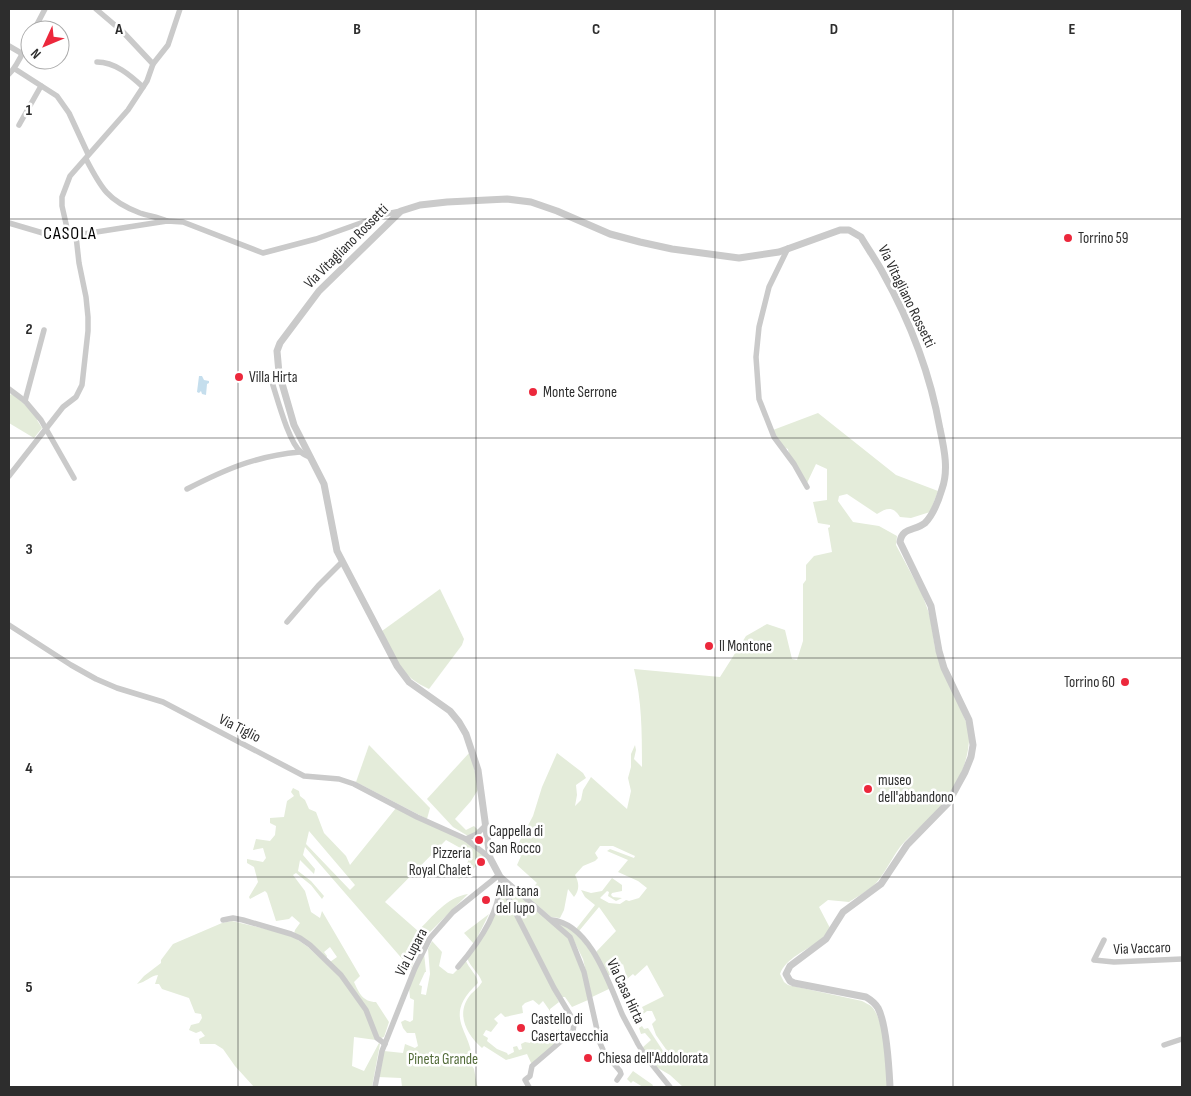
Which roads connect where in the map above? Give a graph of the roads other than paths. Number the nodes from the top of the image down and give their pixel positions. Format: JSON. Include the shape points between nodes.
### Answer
{"nodes":[{"id":1,"x":96,"y":9,"type":"edge"},
{"id":2,"x":180,"y":9,"type":"edge"},
{"id":3,"x":9,"y":46,"type":"edge"},
{"id":4,"x":20,"y":53,"type":"edge"},
{"id":5,"x":20,"y":56,"type":"edge"},
{"id":6,"x":97,"y":62,"type":"dead end"},
{"id":7,"x":153,"y":64,"type":"junction"},
{"id":8,"x":15,"y":69,"type":"junction"},
{"id":9,"x":9,"y":74,"type":"edge"},
{"id":10,"x":41,"y":86,"type":"junction"},
{"id":11,"x":143,"y":87,"type":"junction"},
{"id":12,"x":19,"y":125,"type":"dead end"},
{"id":13,"x":87,"y":157,"type":"junction"},
{"id":14,"x":401,"y":211,"type":"junction"},
{"id":15,"x":167,"y":221,"type":"junction"},
{"id":16,"x":9,"y":223,"type":"edge"},
{"id":17,"x":76,"y":236,"type":"junction"},
{"id":18,"x":69,"y":237,"type":"junction"},
{"id":19,"x":788,"y":248,"type":"junction"},
{"id":20,"x":44,"y":330,"type":"dead end"},
{"id":21,"x":270,"y":376,"type":"dead end"},
{"id":22,"x":9,"y":389,"type":"edge"},
{"id":23,"x":25,"y":401,"type":"junction"},
{"id":24,"x":46,"y":428,"type":"junction"},
{"id":25,"x":300,"y":452,"type":"junction"},
{"id":26,"x":311,"y":458,"type":"junction"},
{"id":27,"x":9,"y":476,"type":"edge"},
{"id":28,"x":74,"y":478,"type":"dead end"},
{"id":29,"x":807,"y":487,"type":"dead end"},
{"id":30,"x":187,"y":489,"type":"dead end"},
{"id":31,"x":342,"y":562,"type":"junction"},
{"id":32,"x":286,"y":622,"type":"dead end"},
{"id":33,"x":9,"y":625,"type":"edge"},
{"id":34,"x":485,"y":826,"type":"junction"},
{"id":35,"x":466,"y":839,"type":"junction"},
{"id":36,"x":490,"y":858,"type":"junction"},
{"id":37,"x":499,"y":875,"type":"junction"},
{"id":38,"x":550,"y":919,"type":"junction"},
{"id":39,"x":223,"y":920,"type":"dead end"},
{"id":40,"x":1104,"y":940,"type":"dead end"},
{"id":41,"x":1182,"y":959,"type":"edge"},
{"id":42,"x":458,"y":967,"type":"dead end"},
{"id":43,"x":1182,"y":1039,"type":"edge"},
{"id":44,"x":385,"y":1044,"type":"junction"},
{"id":45,"x":1164,"y":1045,"type":"dead end"},
{"id":46,"x":616,"y":1080,"type":"dead end"},
{"id":47,"x":375,"y":1087,"type":"edge"},
{"id":48,"x":529,"y":1087,"type":"edge"},
{"id":49,"x":670,"y":1087,"type":"edge"},
{"id":50,"x":890,"y":1087,"type":"edge"}],
"edges":[{"from":1,"to":7,"type":"street"},
{"from":2,"to":7,"type":"street","via":[[168,45]]},
{"from":3,"to":4,"type":"street"},
{"from":5,"to":8,"type":"street"},
{"from":6,"to":11,"type":"street","via":[[115,66]]},
{"from":7,"to":11,"type":"street"},
{"from":8,"to":9,"type":"street"},
{"from":8,"to":10,"type":"street"},
{"from":10,"to":12,"type":"street"},
{"from":10,"to":13,"type":"street","via":[[57,96],[70,113]]},
{"from":11,"to":13,"type":"street","via":[[128,110]]},
{"from":13,"to":15,"type":"street","via":[[99,183],[111,198],[132,210]]},
{"from":13,"to":18,"type":"street","via":[[70,176],[62,197]]},
{"from":14,"to":15,"type":"street","via":[[263,254],[182,222]]},
{"from":14,"to":19,"type":"street","name":"Via Vitagliano Rossetti","via":[[420,205],[508,199],[531,202],[610,234],[672,249],[739,258],[769,255]]},
{"from":14,"to":26,"type":"street","name":"Via Vitagliano Rossetti","via":[[319,291],[277,351],[294,425]]},
{"from":15,"to":17,"type":"street"},
{"from":16,"to":18,"type":"street","via":[[53,236]]},
{"from":17,"to":18,"type":"street"},
{"from":17,"to":24,"type":"street","via":[[88,317],[82,385]]},
{"from":19,"to":29,"type":"street","via":[[769,287],[759,327],[756,357],[758,399],[774,437]]},
{"from":19,"to":50,"type":"street","name":"Via Vitagliano Rossetti","via":[[840,230],[849,230],[861,237],[883,272],[929,374],[946,457],[943,488],[933,509],[925,523],[906,530],[900,536],[900,542],[931,606],[944,668],[970,720],[971,757],[948,803],[907,845],[881,884],[842,912],[826,939],[790,966],[786,974],[794,984],[873,1002],[882,1020]]},
{"from":20,"to":23,"type":"street"},
{"from":21,"to":25,"type":"street","via":[[285,422]]},
{"from":22,"to":23,"type":"street"},
{"from":23,"to":24,"type":"street"},
{"from":24,"to":27,"type":"street"},
{"from":24,"to":28,"type":"street"},
{"from":25,"to":26,"type":"street"},
{"from":25,"to":30,"type":"street","via":[[277,454],[228,468]]},
{"from":26,"to":31,"type":"street","name":"Via Vitagliano Rossetti","via":[[328,496],[334,538]]},
{"from":31,"to":32,"type":"street"},
{"from":31,"to":34,"type":"street","name":"Via Vitagliano Rossetti","via":[[397,666],[409,682],[450,711],[466,734],[478,770]]},
{"from":33,"to":35,"type":"street","name":"Via Tiglio","via":[[96,679],[163,702],[304,776],[339,779],[354,784]]},
{"from":34,"to":35,"type":"street"},
{"from":34,"to":36,"type":"street","name":"Via Vitagliano Rossetti"},
{"from":35,"to":36,"type":"street","name":"Via Tiglio"},
{"from":36,"to":37,"type":"street","name":"Via Vitagliano Rossetti"},
{"from":37,"to":38,"type":"street"},
{"from":37,"to":42,"type":"street","via":[[500,892],[491,918],[478,943]]},
{"from":37,"to":44,"type":"street","name":"Via Lupara","via":[[453,912],[430,938]]},
{"from":37,"to":48,"type":"street","via":[[572,1018],[574,1028],[532,1066],[530,1076],[525,1080]]},
{"from":38,"to":46,"type":"street","via":[[574,944],[584,972],[600,1043],[621,1074]]},
{"from":38,"to":49,"type":"street","name":"Via Casa Hirta","via":[[574,930],[594,953],[638,1044]]},
{"from":39,"to":44,"type":"street","via":[[243,920],[291,934],[310,945],[345,980],[366,1010],[377,1038]]},
{"from":40,"to":41,"type":"street","name":"Via Vaccaro","via":[[1094,960]]},
{"from":43,"to":45,"type":"street"},
{"from":44,"to":47,"type":"street"}]}
